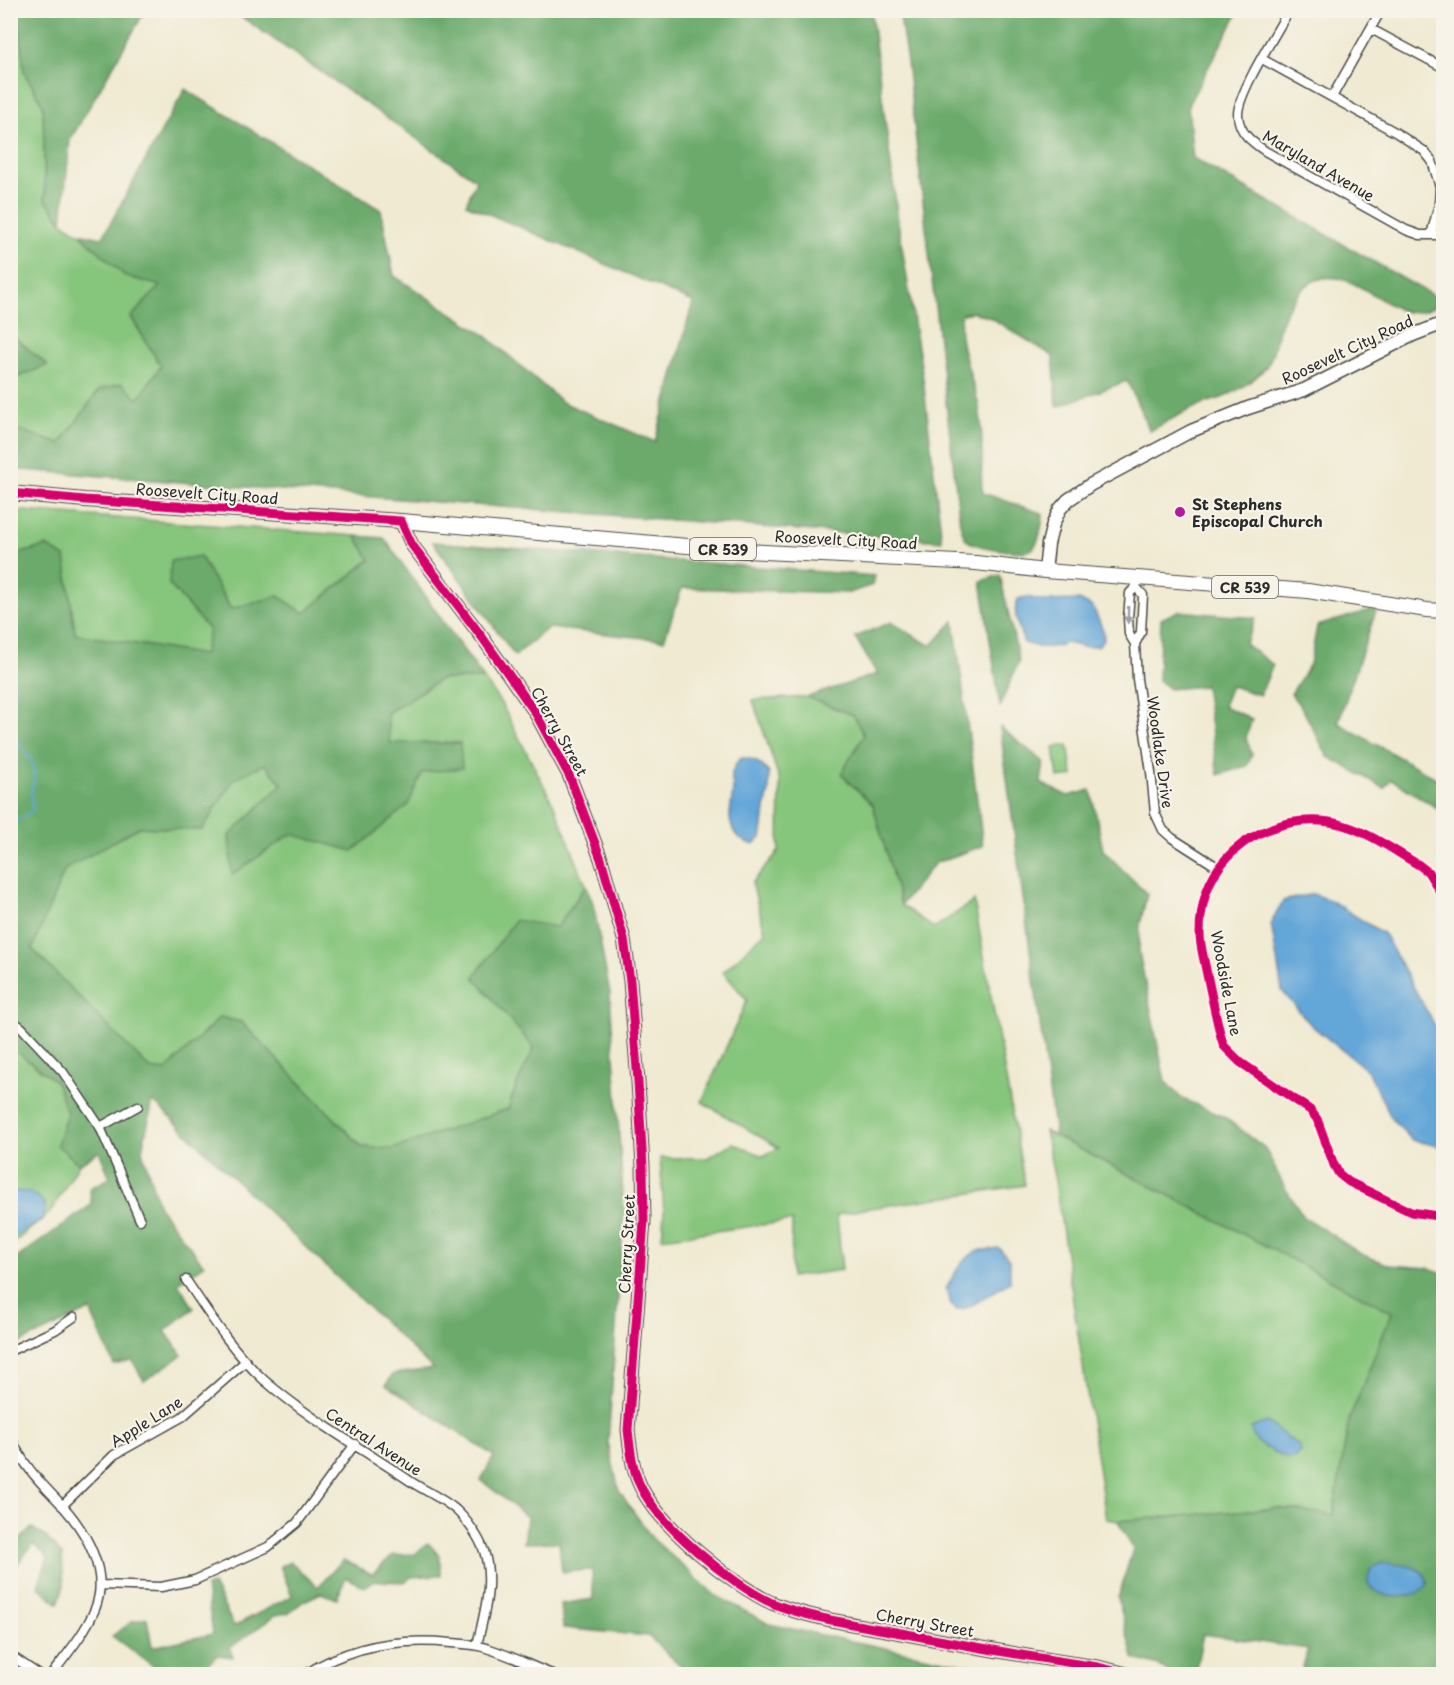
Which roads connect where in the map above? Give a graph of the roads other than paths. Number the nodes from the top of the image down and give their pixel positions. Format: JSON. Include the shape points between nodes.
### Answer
{"nodes":[{"id":1,"x":1289,"y":10,"type":"edge"},
{"id":2,"x":1381,"y":10,"type":"edge"},
{"id":3,"x":1371,"y":29,"type":"junction"},
{"id":4,"x":1262,"y":59,"type":"junction"},
{"id":5,"x":1443,"y":68,"type":"edge"},
{"id":6,"x":1332,"y":97,"type":"junction"},
{"id":7,"x":1443,"y":234,"type":"edge"},
{"id":8,"x":1431,"y":235,"type":"junction"},
{"id":9,"x":1443,"y":323,"type":"edge"},
{"id":10,"x":10,"y":493,"type":"edge"},
{"id":11,"x":401,"y":521,"type":"junction"},
{"id":12,"x":1045,"y":571,"type":"junction"},
{"id":13,"x":1136,"y":582,"type":"junction"},
{"id":14,"x":1443,"y":611,"type":"edge"},
{"id":15,"x":1134,"y":644,"type":"junction"},
{"id":16,"x":1219,"y":868,"type":"junction"},
{"id":17,"x":1443,"y":898,"type":"edge"},
{"id":18,"x":10,"y":1019,"type":"edge"},
{"id":19,"x":138,"y":1107,"type":"dead end"},
{"id":20,"x":100,"y":1126,"type":"junction"},
{"id":21,"x":1443,"y":1217,"type":"edge"},
{"id":22,"x":140,"y":1220,"type":"dead end"},
{"id":23,"x":186,"y":1280,"type":"dead end"},
{"id":24,"x":74,"y":1317,"type":"dead end"},
{"id":25,"x":10,"y":1351,"type":"edge"},
{"id":26,"x":246,"y":1361,"type":"junction"},
{"id":27,"x":10,"y":1435,"type":"edge"},
{"id":28,"x":355,"y":1444,"type":"junction"},
{"id":29,"x":62,"y":1506,"type":"junction"},
{"id":30,"x":100,"y":1585,"type":"junction"},
{"id":31,"x":477,"y":1645,"type":"junction"},
{"id":32,"x":10,"y":1655,"type":"edge"},
{"id":33,"x":38,"y":1674,"type":"edge"},
{"id":34,"x":52,"y":1674,"type":"edge"},
{"id":35,"x":306,"y":1674,"type":"edge"},
{"id":36,"x":552,"y":1674,"type":"edge"},
{"id":37,"x":1127,"y":1674,"type":"edge"}],
"edges":[{"from":1,"to":4,"type":"street","name":"Maryland Avenue"},
{"from":2,"to":3,"type":"street"},
{"from":3,"to":5,"type":"street"},
{"from":3,"to":6,"type":"street"},
{"from":4,"to":6,"type":"street"},
{"from":4,"to":8,"type":"street","name":"Maryland Avenue","via":[[1239,106],[1241,128],[1251,141],[1406,230]]},
{"from":6,"to":8,"type":"street","via":[[1418,146],[1432,161],[1440,194]]},
{"from":7,"to":8,"type":"street","name":"Maryland Avenue"},
{"from":9,"to":12,"type":"street","name":"Roosevelt City Road","via":[[1304,390],[1191,431],[1090,485],[1060,510],[1048,544]]},
{"from":10,"to":11,"type":"main road","name":"Roosevelt City Road","number":"CR 539"},
{"from":11,"to":12,"type":"main road","name":"Roosevelt City Road","number":"CR 539","via":[[697,547],[976,563]]},
{"from":11,"to":37,"type":"street","name":"Cherry Street","via":[[412,545],[535,712],[569,774],[601,859],[624,939],[644,1199],[628,1430],[638,1482],[650,1502],[719,1570],[773,1603],[852,1624]]},
{"from":12,"to":13,"type":"main road","number":"CR 539"},
{"from":13,"to":14,"type":"main road","number":"CR 539","via":[[1308,591]]},
{"from":13,"to":15,"type":"street","name":"Woodlake Drive","one_way":true,"via":[[1130,593],[1128,618]]},
{"from":13,"to":15,"type":"street","name":"Woodlake Drive","via":[[1143,595],[1141,632]]},
{"from":15,"to":16,"type":"street","name":"Woodlake Drive","via":[[1155,813],[1172,838]]},
{"from":16,"to":17,"type":"street","name":"Woodside Lane","via":[[1248,839],[1267,830],[1294,822],[1323,821],[1354,829],[1419,865],[1428,872]]},
{"from":16,"to":21,"type":"street","name":"Woodside Lane","via":[[1206,893],[1200,936],[1224,1046],[1240,1062],[1310,1110],[1334,1165],[1349,1182],[1411,1212]]},
{"from":18,"to":20,"type":"street","via":[[58,1066]]},
{"from":19,"to":20,"type":"street"},
{"from":20,"to":22,"type":"street"},
{"from":23,"to":26,"type":"street","name":"Central Avenue"},
{"from":24,"to":25,"type":"street"},
{"from":26,"to":28,"type":"street","name":"Central Avenue","via":[[291,1401]]},
{"from":26,"to":29,"type":"street","name":"Apple Lane","via":[[182,1418],[114,1455]]},
{"from":27,"to":29,"type":"street","via":[[30,1470]]},
{"from":28,"to":30,"type":"street","via":[[297,1523],[268,1547],[195,1580],[161,1587]]},
{"from":28,"to":31,"type":"street","name":"Central Avenue","via":[[441,1499],[472,1529],[484,1551],[489,1580]]},
{"from":29,"to":30,"type":"street","via":[[88,1540]]},
{"from":30,"to":34,"type":"street","via":[[96,1607],[86,1628]]},
{"from":31,"to":35,"type":"street","via":[[435,1641],[384,1644],[352,1652]]},
{"from":31,"to":36,"type":"street"},
{"from":32,"to":33,"type":"street"}]}
